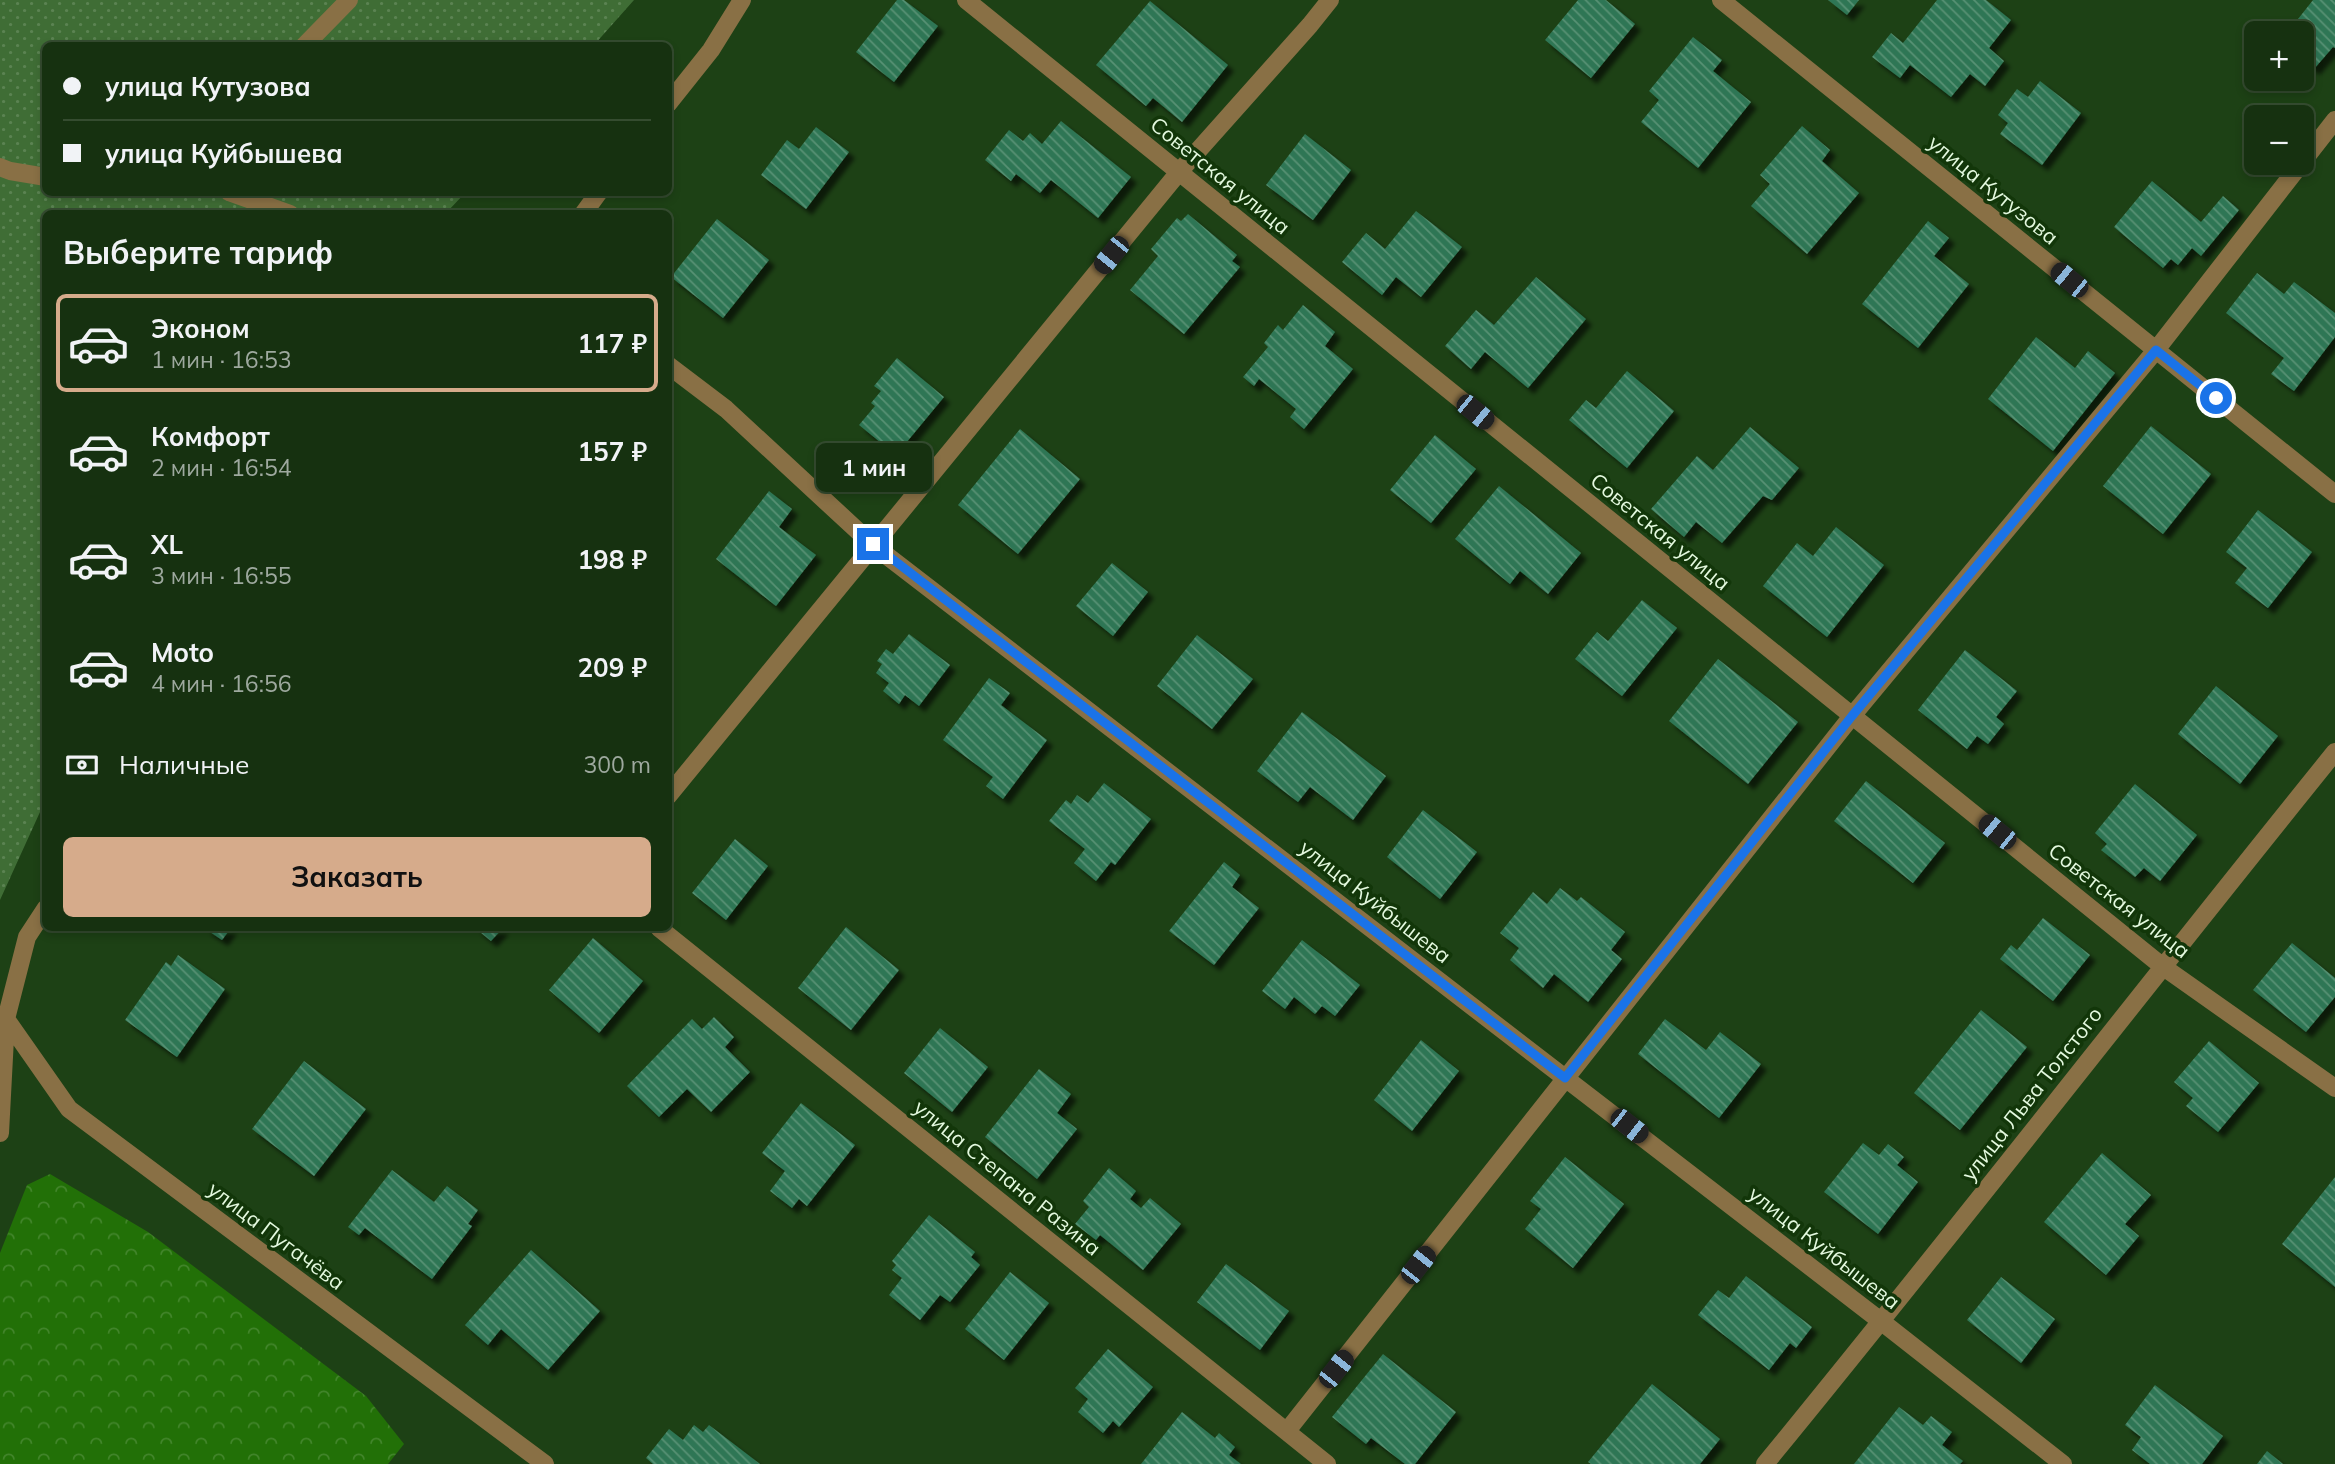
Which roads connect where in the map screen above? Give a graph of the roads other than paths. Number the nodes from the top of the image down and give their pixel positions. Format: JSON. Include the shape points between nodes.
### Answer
{"nodes":[{"id":1,"x":349,"y":0,"type":"edge"},
{"id":2,"x":742,"y":0,"type":"edge"},
{"id":3,"x":967,"y":0,"type":"edge"},
{"id":4,"x":1330,"y":0,"type":"edge"},
{"id":5,"x":1721,"y":0,"type":"edge"},
{"id":6,"x":308,"y":42,"type":"edge"},
{"id":7,"x":672,"y":99,"type":"edge"},
{"id":8,"x":2335,"y":120,"type":"edge"},
{"id":9,"x":0,"y":167,"type":"edge"},
{"id":10,"x":1179,"y":172,"type":"junction"},
{"id":11,"x":42,"y":176,"type":"edge"},
{"id":12,"x":240,"y":196,"type":"edge"},
{"id":13,"x":597,"y":196,"type":"edge"},
{"id":14,"x":279,"y":210,"type":"edge"},
{"id":15,"x":586,"y":210,"type":"edge"},
{"id":16,"x":2156,"y":350,"type":"junction"},
{"id":17,"x":672,"y":368,"type":"edge"},
{"id":18,"x":2335,"y":495,"type":"edge"},
{"id":19,"x":873,"y":544,"type":"junction"},
{"id":20,"x":1852,"y":716,"type":"junction"},
{"id":21,"x":2335,"y":752,"type":"edge"},
{"id":22,"x":672,"y":791,"type":"edge"},
{"id":23,"x":42,"y":914,"type":"edge"},
{"id":24,"x":663,"y":931,"type":"edge"},
{"id":25,"x":2162,"y":966,"type":"junction"},
{"id":26,"x":6,"y":1018,"type":"junction"},
{"id":27,"x":1565,"y":1078,"type":"junction"},
{"id":28,"x":2335,"y":1088,"type":"edge"},
{"id":29,"x":0,"y":1133,"type":"edge"},
{"id":30,"x":1882,"y":1322,"type":"junction"},
{"id":31,"x":1287,"y":1431,"type":"junction"},
{"id":32,"x":545,"y":1464,"type":"edge"},
{"id":33,"x":1327,"y":1464,"type":"edge"},
{"id":34,"x":1765,"y":1464,"type":"edge"},
{"id":35,"x":2063,"y":1464,"type":"edge"}],
"edges":[{"from":1,"to":6,"type":"street"},
{"from":2,"to":7,"type":"street","via":[[711,50]]},
{"from":3,"to":10,"type":"street","name":"Советская улица"},
{"from":4,"to":10,"type":"street"},
{"from":5,"to":16,"type":"street","name":"улица Кутузова"},
{"from":8,"to":16,"type":"street"},
{"from":9,"to":11,"type":"street"},
{"from":10,"to":19,"type":"street"},
{"from":10,"to":20,"type":"street","name":"Советская улица"},
{"from":12,"to":14,"type":"street"},
{"from":13,"to":15,"type":"street"},
{"from":16,"to":18,"type":"street","name":"улица Кутузова"},
{"from":16,"to":20,"type":"street"},
{"from":17,"to":19,"type":"street","name":"улица Куйбышева","via":[[726,409]]},
{"from":19,"to":22,"type":"street"},
{"from":19,"to":27,"type":"street","name":"улица Куйбышева"},
{"from":20,"to":25,"type":"street","name":"Советская улица"},
{"from":20,"to":27,"type":"street"},
{"from":21,"to":25,"type":"street","name":"улица Льва Толстого"},
{"from":23,"to":26,"type":"street","via":[[27,937]]},
{"from":24,"to":31,"type":"street","name":"улица Степана Разина"},
{"from":25,"to":28,"type":"street","name":"Советская улица"},
{"from":25,"to":30,"type":"street","name":"улица Льва Толстого"},
{"from":26,"to":29,"type":"street"},
{"from":26,"to":32,"type":"street","name":"улица Пугачёва","via":[[69,1110]]},
{"from":27,"to":30,"type":"street","name":"улица Куйбышева"},
{"from":27,"to":31,"type":"street"},
{"from":30,"to":34,"type":"street","name":"улица Льва Толстого"},
{"from":30,"to":35,"type":"street","name":"улица Куйбышева"},
{"from":31,"to":33,"type":"street","name":"улица Степана Разина"}]}
